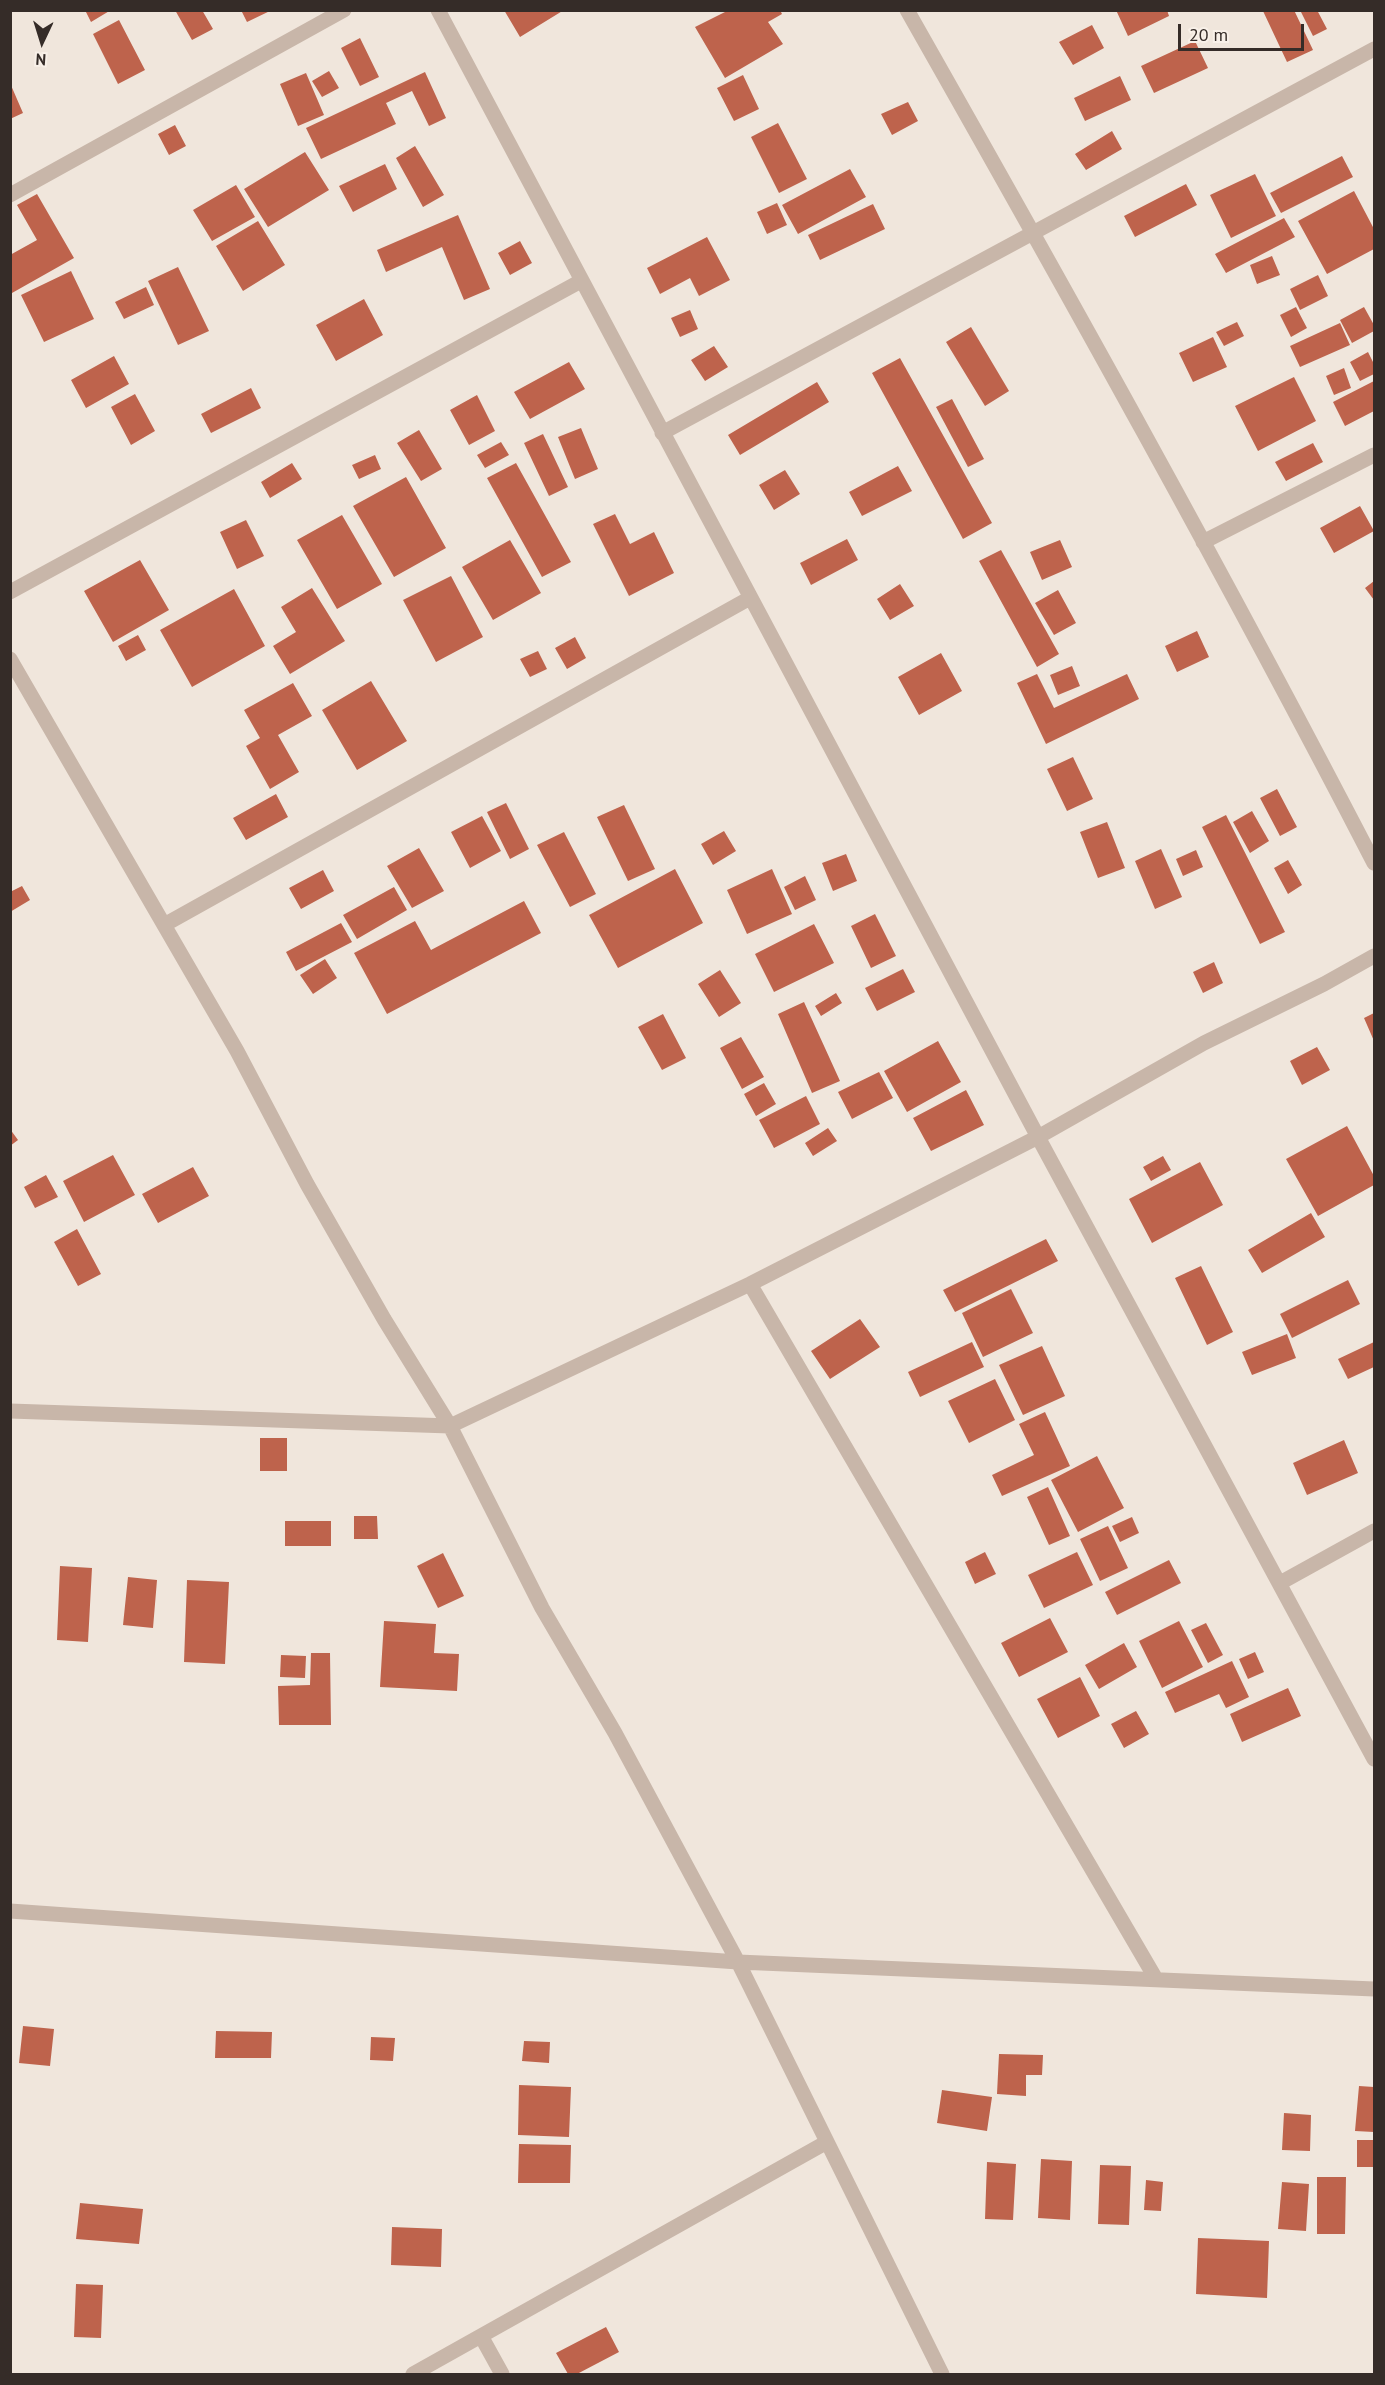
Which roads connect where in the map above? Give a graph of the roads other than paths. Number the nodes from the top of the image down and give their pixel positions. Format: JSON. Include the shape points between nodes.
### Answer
{"nodes":[{"id":1,"x":344,"y":10,"type":"edge"},
{"id":2,"x":438,"y":10,"type":"edge"},
{"id":3,"x":907,"y":10,"type":"edge"},
{"id":4,"x":1374,"y":49,"type":"edge"},
{"id":5,"x":10,"y":195,"type":"edge"},
{"id":6,"x":1034,"y":233,"type":"junction"},
{"id":7,"x":581,"y":281,"type":"junction"},
{"id":8,"x":662,"y":433,"type":"junction"},
{"id":9,"x":1374,"y":455,"type":"edge"},
{"id":10,"x":1203,"y":542,"type":"junction"},
{"id":11,"x":10,"y":592,"type":"edge"},
{"id":12,"x":750,"y":598,"type":"junction"},
{"id":13,"x":10,"y":659,"type":"edge"},
{"id":14,"x":1374,"y":863,"type":"edge"},
{"id":15,"x":164,"y":925,"type":"junction"},
{"id":16,"x":1374,"y":956,"type":"edge"},
{"id":17,"x":1038,"y":1137,"type":"junction"},
{"id":18,"x":750,"y":1284,"type":"junction"},
{"id":19,"x":10,"y":1411,"type":"edge"},
{"id":20,"x":450,"y":1426,"type":"junction"},
{"id":21,"x":1374,"y":1531,"type":"edge"},
{"id":22,"x":1280,"y":1582,"type":"junction"},
{"id":23,"x":1374,"y":1759,"type":"edge"},
{"id":24,"x":10,"y":1911,"type":"edge"},
{"id":25,"x":738,"y":1962,"type":"junction"},
{"id":26,"x":1156,"y":1979,"type":"junction"},
{"id":27,"x":1374,"y":1989,"type":"edge"},
{"id":28,"x":827,"y":2142,"type":"junction"},
{"id":29,"x":481,"y":2336,"type":"junction"},
{"id":30,"x":413,"y":2374,"type":"edge"},
{"id":31,"x":502,"y":2374,"type":"edge"},
{"id":32,"x":942,"y":2374,"type":"edge"}],
"edges":[{"from":1,"to":5,"type":"street"},
{"from":2,"to":7,"type":"street"},
{"from":3,"to":6,"type":"street"},
{"from":4,"to":6,"type":"street"},
{"from":6,"to":8,"type":"street"},
{"from":6,"to":10,"type":"street"},
{"from":7,"to":8,"type":"street"},
{"from":7,"to":11,"type":"street"},
{"from":8,"to":12,"type":"street"},
{"from":9,"to":10,"type":"street"},
{"from":10,"to":14,"type":"street"},
{"from":12,"to":15,"type":"street"},
{"from":12,"to":17,"type":"street"},
{"from":13,"to":15,"type":"street"},
{"from":15,"to":20,"type":"street","via":[[384,1319]]},
{"from":16,"to":17,"type":"street","via":[[1204,1043]]},
{"from":17,"to":18,"type":"street"},
{"from":17,"to":22,"type":"street"},
{"from":18,"to":20,"type":"street"},
{"from":18,"to":26,"type":"street"},
{"from":19,"to":20,"type":"street"},
{"from":20,"to":25,"type":"street","via":[[542,1608],[615,1733]]},
{"from":21,"to":22,"type":"street"},
{"from":22,"to":23,"type":"street"},
{"from":24,"to":25,"type":"street"},
{"from":25,"to":26,"type":"street"},
{"from":25,"to":28,"type":"street"},
{"from":26,"to":27,"type":"street"},
{"from":28,"to":29,"type":"street"},
{"from":28,"to":32,"type":"street"},
{"from":29,"to":30,"type":"street"},
{"from":29,"to":31,"type":"street"}]}
